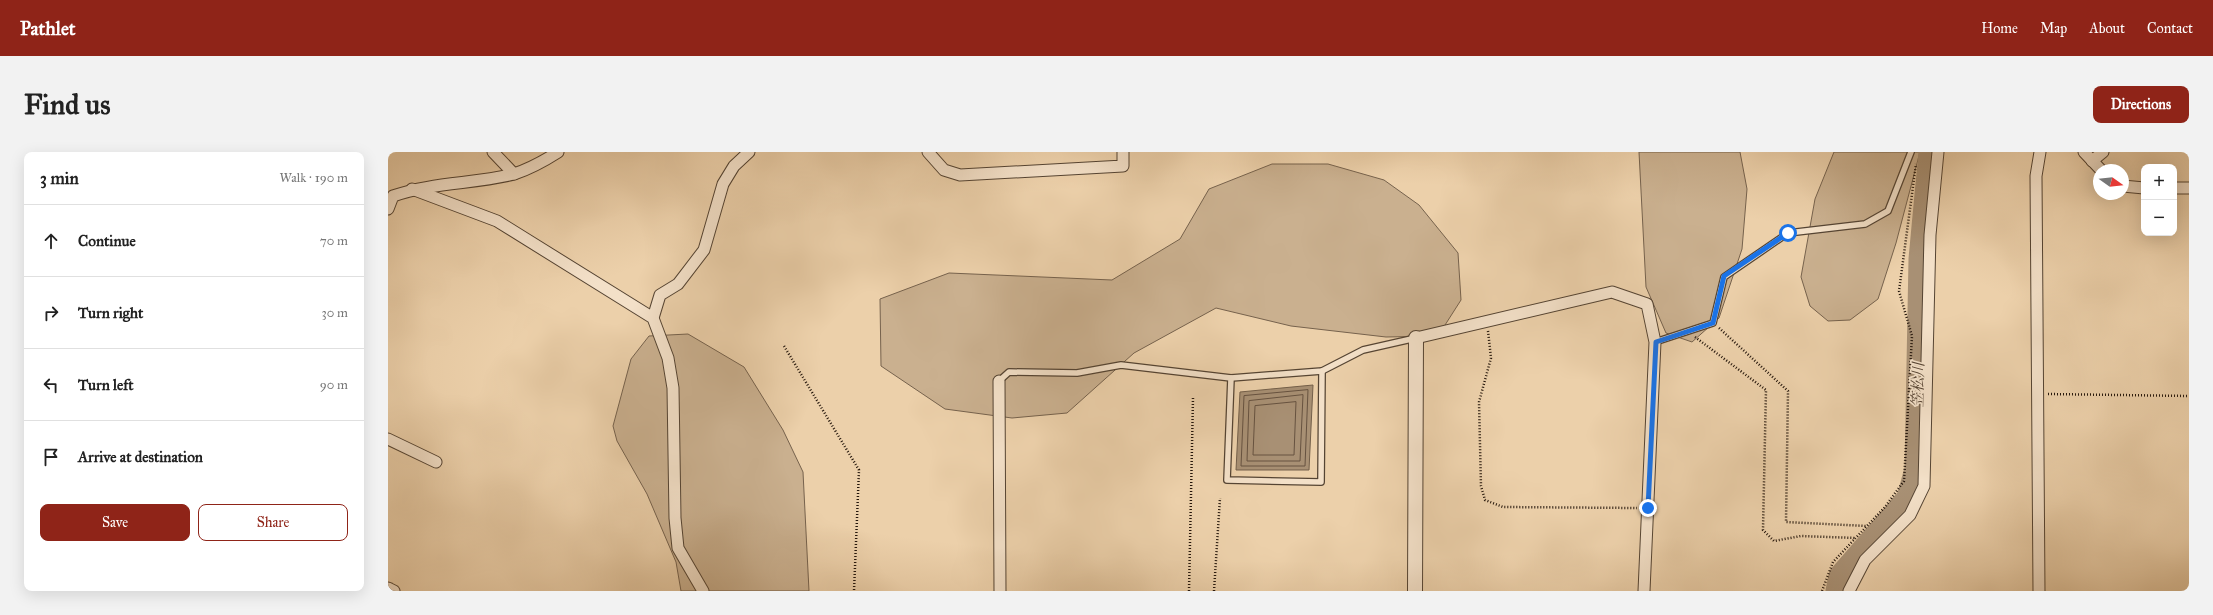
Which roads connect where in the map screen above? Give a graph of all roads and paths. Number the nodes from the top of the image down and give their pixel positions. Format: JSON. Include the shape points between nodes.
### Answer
{"nodes":[{"id":1,"x":493,"y":152,"type":"edge"},
{"id":2,"x":558,"y":152,"type":"edge"},
{"id":3,"x":749,"y":152,"type":"edge"},
{"id":4,"x":928,"y":152,"type":"edge"},
{"id":5,"x":1123,"y":152,"type":"edge"},
{"id":6,"x":1911,"y":152,"type":"edge"},
{"id":7,"x":1938,"y":152,"type":"edge"},
{"id":8,"x":2040,"y":152,"type":"edge"},
{"id":9,"x":2103,"y":152,"type":"edge"},
{"id":10,"x":2088,"y":156,"type":"edge"},
{"id":11,"x":1917,"y":160,"type":"dead end"},
{"id":12,"x":2095,"y":164,"type":"edge"},
{"id":13,"x":514,"y":174,"type":"junction"},
{"id":14,"x":2129,"y":187,"type":"edge"},
{"id":15,"x":2141,"y":188,"type":"edge"},
{"id":16,"x":2177,"y":188,"type":"edge"},
{"id":17,"x":2189,"y":188,"type":"edge"},
{"id":18,"x":412,"y":189,"type":"junction"},
{"id":19,"x":388,"y":209,"type":"edge"},
{"id":20,"x":653,"y":318,"type":"junction"},
{"id":21,"x":1487,"y":321,"type":"junction"},
{"id":22,"x":1713,"y":323,"type":"junction"},
{"id":23,"x":1688,"y":332,"type":"junction"},
{"id":24,"x":1416,"y":338,"type":"junction"},
{"id":25,"x":1656,"y":342,"type":"junction"},
{"id":26,"x":784,"y":346,"type":"dead end"},
{"id":27,"x":1322,"y":371,"type":"junction"},
{"id":28,"x":1231,"y":378,"type":"junction"},
{"id":29,"x":999,"y":381,"type":"joint"},
{"id":30,"x":2037,"y":394,"type":"junction"},
{"id":31,"x":2189,"y":396,"type":"edge"},
{"id":32,"x":1193,"y":398,"type":"dead end"},
{"id":33,"x":388,"y":439,"type":"edge"},
{"id":34,"x":436,"y":462,"type":"dead end"},
{"id":35,"x":1220,"y":498,"type":"dead end"},
{"id":36,"x":1648,"y":508,"type":"junction"},
{"id":37,"x":1867,"y":526,"type":"junction"},
{"id":38,"x":1856,"y":538,"type":"junction"},
{"id":39,"x":388,"y":588,"type":"edge"},
{"id":40,"x":394,"y":591,"type":"edge"},
{"id":41,"x":703,"y":591,"type":"edge"},
{"id":42,"x":854,"y":591,"type":"edge"},
{"id":43,"x":1000,"y":591,"type":"edge"},
{"id":44,"x":1189,"y":591,"type":"edge"},
{"id":45,"x":1214,"y":591,"type":"edge"},
{"id":46,"x":1415,"y":591,"type":"edge"},
{"id":47,"x":1644,"y":591,"type":"edge"},
{"id":48,"x":1822,"y":591,"type":"edge"},
{"id":49,"x":1849,"y":591,"type":"edge"},
{"id":50,"x":2039,"y":591,"type":"edge"}],
"edges":[{"from":1,"to":13,"type":"street"},
{"from":2,"to":13,"type":"street"},
{"from":3,"to":20,"type":"street","via":[[734,166],[724,184],[704,250],[678,284],[660,295]]},
{"from":4,"to":5,"type":"street","via":[[944,170],[960,175],[1123,166]]},
{"from":6,"to":22,"type":"lane","via":[[1888,212],[1865,224],[1788,233],[1724,276]]},
{"from":7,"to":49,"type":"street","via":[[1930,235],[1924,486],[1910,515],[1865,560]]},
{"from":8,"to":30,"type":"street","via":[[2036,176]]},
{"from":9,"to":10,"type":"street"},
{"from":10,"to":12,"type":"street"},
{"from":11,"to":37,"type":"path","via":[[1899,291],[1912,336],[1904,481]]},
{"from":13,"to":18,"type":"street"},
{"from":14,"to":15,"type":"street"},
{"from":16,"to":17,"type":"street"},
{"from":18,"to":19,"type":"street","via":[[393,196]]},
{"from":18,"to":20,"type":"street","via":[[497,221]]},
{"from":20,"to":41,"type":"street","via":[[668,358],[673,388],[675,518],[678,548]]},
{"from":21,"to":24,"type":"street"},
{"from":21,"to":25,"type":"street","via":[[1612,292],[1647,304]]},
{"from":21,"to":36,"type":"path","via":[[1491,358],[1479,402],[1481,486],[1485,500],[1503,507]]},
{"from":22,"to":23,"type":"lane"},
{"from":22,"to":37,"type":"path","via":[[1788,391],[1786,522]]},
{"from":23,"to":25,"type":"lane"},
{"from":23,"to":38,"type":"path","via":[[1766,390],[1763,530],[1774,541],[1801,536]]},
{"from":24,"to":27,"type":"lane","via":[[1363,350]]},
{"from":24,"to":46,"type":"street"},
{"from":25,"to":36,"type":"street"},
{"from":26,"to":42,"type":"path","via":[[859,470]]},
{"from":27,"to":28,"type":"lane"},
{"from":27,"to":28,"type":"lane","via":[[1321,482],[1227,480]]},
{"from":28,"to":29,"type":"lane","via":[[1121,364],[1077,373],[1009,372]]},
{"from":29,"to":43,"type":"street"},
{"from":30,"to":31,"type":"path"},
{"from":30,"to":50,"type":"street"},
{"from":32,"to":44,"type":"path"},
{"from":33,"to":34,"type":"street"},
{"from":35,"to":45,"type":"path"},
{"from":36,"to":47,"type":"street"},
{"from":37,"to":38,"type":"path"},
{"from":38,"to":48,"type":"path","via":[[1832,562]]},
{"from":39,"to":40,"type":"street"}]}
